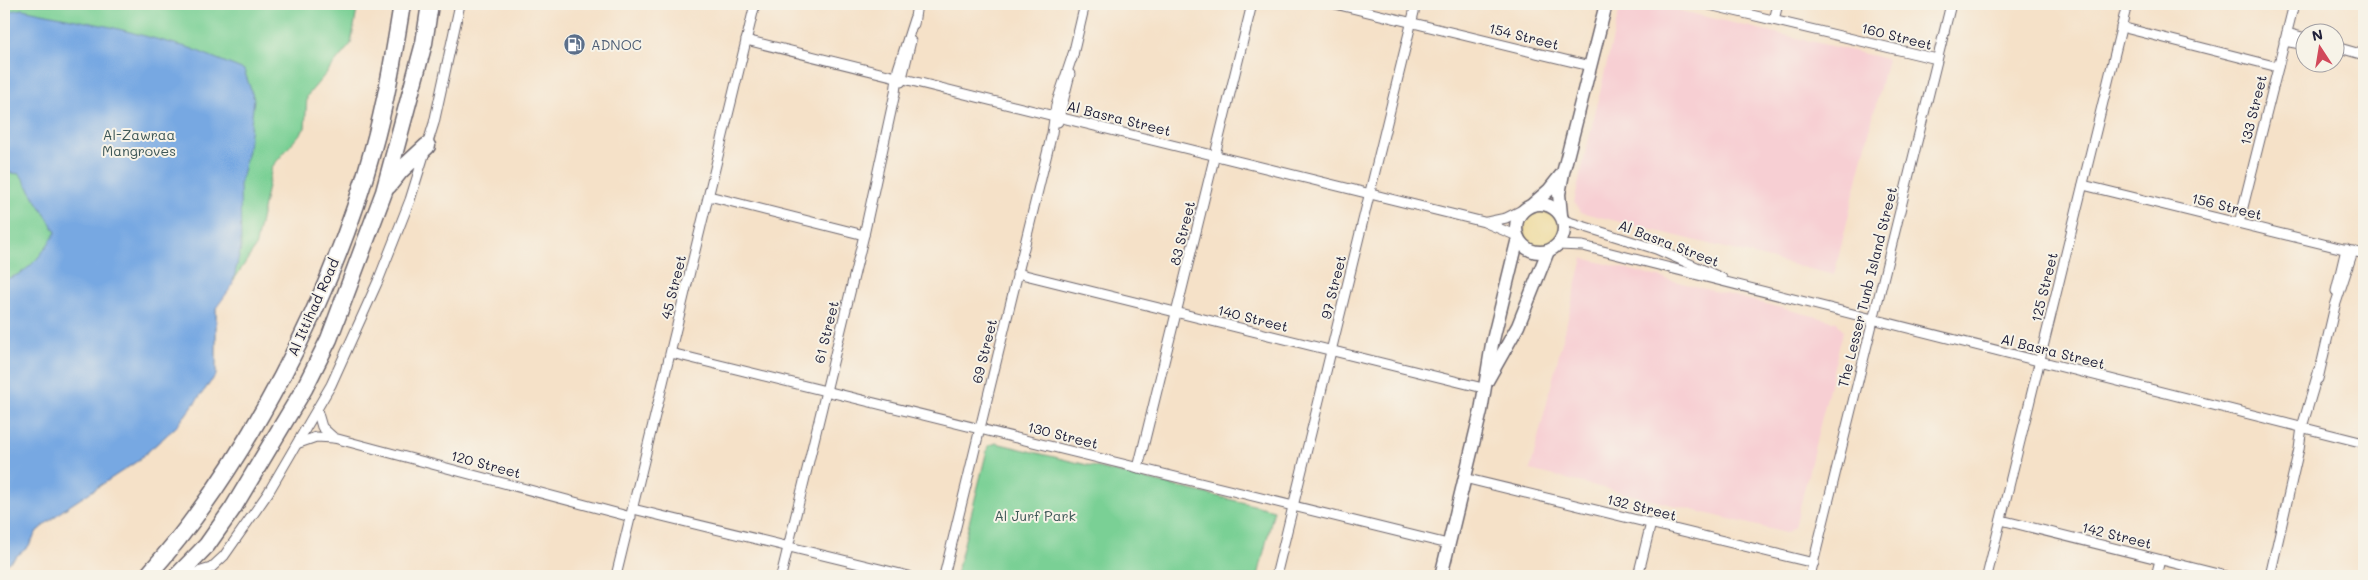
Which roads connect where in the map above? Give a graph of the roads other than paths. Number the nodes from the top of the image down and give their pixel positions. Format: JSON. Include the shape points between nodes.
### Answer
{"nodes":[{"id":1,"x":402,"y":4,"type":"edge"},
{"id":2,"x":430,"y":4,"type":"edge"},
{"id":3,"x":460,"y":4,"type":"edge"},
{"id":4,"x":756,"y":4,"type":"edge"},
{"id":5,"x":918,"y":4,"type":"edge"},
{"id":6,"x":1085,"y":4,"type":"edge"},
{"id":7,"x":1252,"y":4,"type":"edge"},
{"id":8,"x":1335,"y":4,"type":"edge"},
{"id":9,"x":1416,"y":4,"type":"edge"},
{"id":10,"x":1606,"y":4,"type":"edge"},
{"id":11,"x":1705,"y":4,"type":"edge"},
{"id":12,"x":1778,"y":4,"type":"edge"},
{"id":13,"x":1951,"y":4,"type":"edge"},
{"id":14,"x":2127,"y":4,"type":"edge"},
{"id":15,"x":2294,"y":4,"type":"edge"},
{"id":16,"x":1774,"y":20,"type":"junction"},
{"id":17,"x":1412,"y":22,"type":"junction"},
{"id":18,"x":2121,"y":27,"type":"junction"},
{"id":19,"x":2286,"y":37,"type":"junction"},
{"id":20,"x":2296,"y":38,"type":"edge"},
{"id":21,"x":746,"y":40,"type":"junction"},
{"id":22,"x":2296,"y":41,"type":"edge"},
{"id":23,"x":2346,"y":51,"type":"edge"},
{"id":24,"x":2364,"y":55,"type":"edge"},
{"id":25,"x":1937,"y":59,"type":"junction"},
{"id":26,"x":1590,"y":66,"type":"junction"},
{"id":27,"x":2278,"y":67,"type":"junction"},
{"id":28,"x":899,"y":78,"type":"junction"},
{"id":29,"x":1057,"y":117,"type":"junction"},
{"id":30,"x":427,"y":146,"type":"junction"},
{"id":31,"x":1215,"y":156,"type":"junction"},
{"id":32,"x":1563,"y":173,"type":"junction"},
{"id":33,"x":2083,"y":185,"type":"junction"},
{"id":34,"x":384,"y":192,"type":"junction"},
{"id":35,"x":1370,"y":194,"type":"junction"},
{"id":36,"x":709,"y":196,"type":"junction"},
{"id":37,"x":1528,"y":207,"type":"junction"},
{"id":38,"x":1562,"y":217,"type":"junction"},
{"id":39,"x":1484,"y":222,"type":"junction"},
{"id":40,"x":2239,"y":223,"type":"junction"},
{"id":41,"x":864,"y":234,"type":"junction"},
{"id":42,"x":1517,"y":237,"type":"junction"},
{"id":43,"x":1553,"y":248,"type":"junction"},
{"id":44,"x":2350,"y":250,"type":"junction"},
{"id":45,"x":2364,"y":254,"type":"edge"},
{"id":46,"x":1017,"y":273,"type":"junction"},
{"id":47,"x":1736,"y":284,"type":"junction"},
{"id":48,"x":1176,"y":313,"type":"junction"},
{"id":49,"x":1873,"y":320,"type":"junction"},
{"id":50,"x":1331,"y":352,"type":"junction"},
{"id":51,"x":671,"y":353,"type":"junction"},
{"id":52,"x":2039,"y":362,"type":"junction"},
{"id":53,"x":1484,"y":388,"type":"junction"},
{"id":54,"x":826,"y":391,"type":"junction"},
{"id":55,"x":317,"y":410,"type":"junction"},
{"id":56,"x":2305,"y":428,"type":"junction"},
{"id":57,"x":979,"y":429,"type":"junction"},
{"id":58,"x":334,"y":438,"type":"junction"},
{"id":59,"x":298,"y":443,"type":"junction"},
{"id":60,"x":2364,"y":443,"type":"edge"},
{"id":61,"x":1138,"y":468,"type":"junction"},
{"id":62,"x":1464,"y":478,"type":"junction"},
{"id":63,"x":1294,"y":506,"type":"junction"},
{"id":64,"x":632,"y":513,"type":"junction"},
{"id":65,"x":2001,"y":520,"type":"junction"},
{"id":66,"x":1651,"y":523,"type":"junction"},
{"id":67,"x":1448,"y":544,"type":"junction"},
{"id":68,"x":788,"y":547,"type":"junction"},
{"id":69,"x":2160,"y":560,"type":"junction"},
{"id":70,"x":1814,"y":563,"type":"junction"},
{"id":71,"x":147,"y":576,"type":"edge"},
{"id":72,"x":177,"y":576,"type":"edge"},
{"id":73,"x":185,"y":576,"type":"edge"},
{"id":74,"x":616,"y":576,"type":"edge"},
{"id":75,"x":781,"y":576,"type":"edge"},
{"id":76,"x":909,"y":576,"type":"edge"},
{"id":77,"x":944,"y":576,"type":"edge"},
{"id":78,"x":1276,"y":576,"type":"edge"},
{"id":79,"x":1441,"y":576,"type":"edge"},
{"id":80,"x":1638,"y":576,"type":"edge"},
{"id":81,"x":1810,"y":576,"type":"edge"},
{"id":82,"x":1987,"y":576,"type":"edge"},
{"id":83,"x":2156,"y":576,"type":"edge"},
{"id":84,"x":2226,"y":576,"type":"edge"},
{"id":85,"x":2270,"y":576,"type":"edge"}],
"edges":[{"from":1,"to":71,"type":"highway","name":"Al Ittihad Road","via":[[390,77],[370,160],[346,231],[305,331],[232,461]]},
{"from":2,"to":34,"type":"highway","name":"Al Ittihad Road","via":[[424,43]]},
{"from":3,"to":30,"type":"street"},
{"from":4,"to":21,"type":"street","name":"45 Street"},
{"from":5,"to":28,"type":"street","name":"61 Street"},
{"from":6,"to":29,"type":"street","name":"69 Street"},
{"from":7,"to":31,"type":"street","name":"83 Street"},
{"from":8,"to":17,"type":"street","name":"154 Street"},
{"from":9,"to":17,"type":"street","name":"97 Street"},
{"from":10,"to":26,"type":"street"},
{"from":11,"to":16,"type":"street","name":"160 Street"},
{"from":12,"to":16,"type":"street"},
{"from":13,"to":25,"type":"street","name":"The Lesser Tunb Island Street"},
{"from":14,"to":18,"type":"street","name":"125 Street"},
{"from":15,"to":19,"type":"street","name":"133 Street"},
{"from":16,"to":25,"type":"street","name":"160 Street"},
{"from":17,"to":26,"type":"street","name":"154 Street"},
{"from":17,"to":35,"type":"street","name":"97 Street"},
{"from":18,"to":27,"type":"street"},
{"from":18,"to":33,"type":"street","name":"125 Street"},
{"from":19,"to":20,"type":"street"},
{"from":19,"to":22,"type":"street"},
{"from":19,"to":27,"type":"street","name":"133 Street"},
{"from":21,"to":28,"type":"street","name":"Al Basra Street"},
{"from":21,"to":36,"type":"street","name":"45 Street"},
{"from":23,"to":24,"type":"street"},
{"from":25,"to":49,"type":"street","name":"The Lesser Tunb Island Street"},
{"from":26,"to":32,"type":"street"},
{"from":27,"to":40,"type":"street","name":"133 Street"},
{"from":28,"to":29,"type":"street","name":"Al Basra Street"},
{"from":28,"to":41,"type":"street","name":"61 Street"},
{"from":29,"to":31,"type":"street","name":"Al Basra Street"},
{"from":29,"to":46,"type":"street","name":"69 Street"},
{"from":30,"to":34,"type":"highway","via":[[400,170]]},
{"from":30,"to":55,"type":"street","via":[[378,281]]},
{"from":31,"to":35,"type":"street","name":"Al Basra Street"},
{"from":31,"to":48,"type":"street","name":"83 Street"},
{"from":32,"to":37,"type":"street"},
{"from":32,"to":38,"type":"street","via":[[1560,194]]},
{"from":33,"to":40,"type":"street","name":"156 Street"},
{"from":33,"to":52,"type":"street","name":"125 Street"},
{"from":34,"to":72,"type":"highway","name":"Al Ittihad Road","via":[[329,339],[304,388],[233,508],[208,545]]},
{"from":35,"to":39,"type":"street","name":"Al Basra Street"},
{"from":35,"to":50,"type":"street","name":"97 Street"},
{"from":36,"to":41,"type":"street"},
{"from":36,"to":51,"type":"street","name":"45 Street"},
{"from":37,"to":38,"type":"street","via":[[1548,205]]},
{"from":37,"to":39,"type":"street","name":"Al Basra Street","via":[[1506,218]]},
{"from":37,"to":42,"type":"street","via":[[1517,218]]},
{"from":38,"to":43,"type":"street","via":[[1563,236]]},
{"from":38,"to":47,"type":"street","name":"Al Basra Street","via":[[1650,247]]},
{"from":39,"to":42,"type":"street","name":"Al Basra Street"},
{"from":40,"to":44,"type":"street","name":"156 Street"},
{"from":41,"to":54,"type":"street","name":"61 Street"},
{"from":42,"to":43,"type":"street","via":[[1531,250]]},
{"from":42,"to":53,"type":"street"},
{"from":43,"to":47,"type":"street","name":"Al Basra Street","via":[[1583,246]]},
{"from":43,"to":53,"type":"street","via":[[1518,326]]},
{"from":44,"to":45,"type":"street","name":"156 Street"},
{"from":44,"to":56,"type":"street"},
{"from":46,"to":48,"type":"street","name":"140 Street"},
{"from":46,"to":57,"type":"street","name":"69 Street"},
{"from":47,"to":49,"type":"street","name":"Al Basra Street"},
{"from":48,"to":50,"type":"street","name":"140 Street"},
{"from":48,"to":61,"type":"street","name":"83 Street"},
{"from":49,"to":52,"type":"street","name":"Al Basra Street"},
{"from":49,"to":70,"type":"street","name":"The Lesser Tunb Island Street"},
{"from":50,"to":53,"type":"street","name":"140 Street"},
{"from":50,"to":63,"type":"street","name":"97 Street"},
{"from":51,"to":54,"type":"street","name":"130 Street"},
{"from":51,"to":64,"type":"street","name":"45 Street"},
{"from":52,"to":56,"type":"street","name":"Al Basra Street"},
{"from":52,"to":65,"type":"street","name":"125 Street"},
{"from":53,"to":62,"type":"street"},
{"from":54,"to":57,"type":"street","name":"130 Street"},
{"from":54,"to":68,"type":"street","name":"61 Street"},
{"from":55,"to":58,"type":"street","via":[[322,426]]},
{"from":55,"to":59,"type":"street"},
{"from":56,"to":60,"type":"street","name":"Al Basra Street"},
{"from":56,"to":85,"type":"street"},
{"from":57,"to":61,"type":"street","name":"130 Street"},
{"from":57,"to":77,"type":"street","name":"69 Street"},
{"from":58,"to":59,"type":"street","name":"120 Street","via":[[316,437]]},
{"from":58,"to":64,"type":"street","name":"120 Street"},
{"from":59,"to":73,"type":"street","via":[[224,556],[211,568]]},
{"from":61,"to":63,"type":"street","name":"130 Street"},
{"from":62,"to":66,"type":"street","name":"132 Street"},
{"from":62,"to":67,"type":"street"},
{"from":63,"to":67,"type":"street","name":"130 Street"},
{"from":63,"to":78,"type":"street","name":"97 Street"},
{"from":64,"to":68,"type":"street","name":"120 Street"},
{"from":64,"to":74,"type":"street","name":"45 Street"},
{"from":65,"to":69,"type":"street","name":"142 Street"},
{"from":65,"to":82,"type":"street","name":"125 Street"},
{"from":66,"to":70,"type":"street","name":"132 Street"},
{"from":66,"to":80,"type":"street"},
{"from":67,"to":79,"type":"street"},
{"from":68,"to":75,"type":"street","name":"61 Street"},
{"from":68,"to":76,"type":"street","name":"120 Street"},
{"from":69,"to":83,"type":"street"},
{"from":69,"to":84,"type":"street","name":"142 Street"},
{"from":70,"to":81,"type":"street","name":"The Lesser Tunb Island Street"}]}
